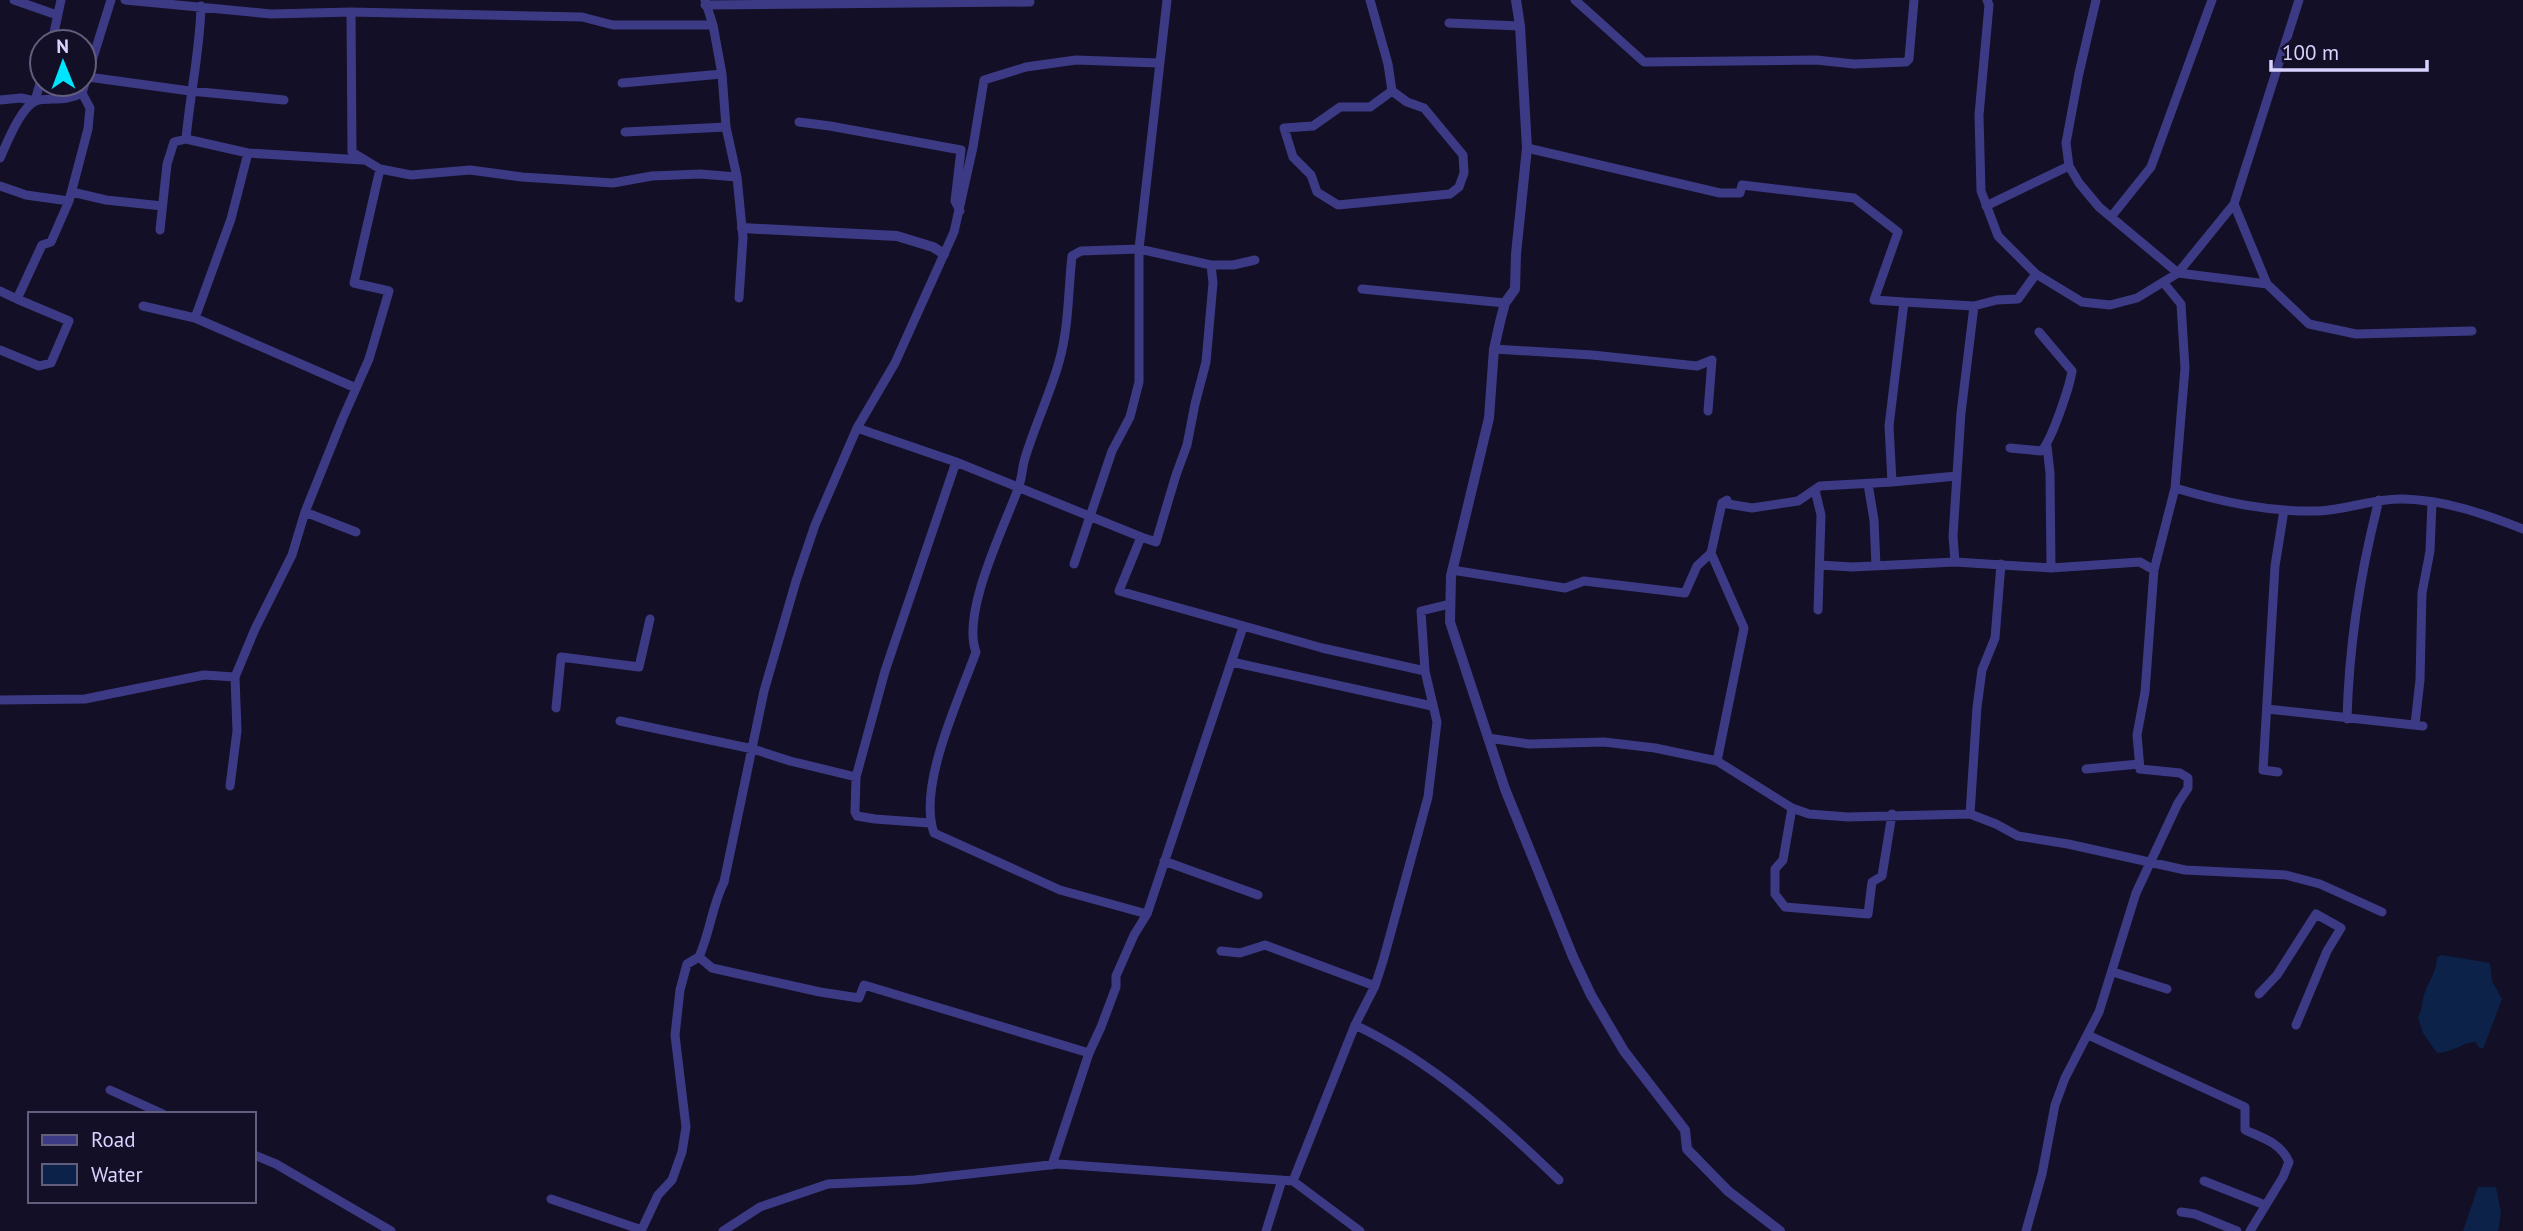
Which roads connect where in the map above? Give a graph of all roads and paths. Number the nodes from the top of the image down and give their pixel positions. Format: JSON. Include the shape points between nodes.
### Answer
{"nodes":[{"id":1,"x":14,"y":0,"type":"edge"},
{"id":2,"x":61,"y":0,"type":"edge"},
{"id":3,"x":111,"y":0,"type":"edge"},
{"id":4,"x":125,"y":0,"type":"edge"},
{"id":5,"x":1167,"y":0,"type":"edge"},
{"id":6,"x":1370,"y":0,"type":"edge"},
{"id":7,"x":1516,"y":0,"type":"edge"},
{"id":8,"x":1575,"y":0,"type":"edge"},
{"id":9,"x":1913,"y":0,"type":"edge"},
{"id":10,"x":1987,"y":0,"type":"edge"},
{"id":11,"x":2096,"y":0,"type":"edge"},
{"id":12,"x":2213,"y":0,"type":"edge"},
{"id":13,"x":2299,"y":0,"type":"edge"},
{"id":14,"x":1030,"y":2,"type":"edge"},
{"id":15,"x":705,"y":3,"type":"edge"},
{"id":16,"x":201,"y":6,"type":"junction"},
{"id":17,"x":351,"y":12,"type":"junction"},
{"id":18,"x":57,"y":15,"type":"junction"},
{"id":19,"x":1449,"y":23,"type":"dead end"},
{"id":20,"x":713,"y":24,"type":"junction"},
{"id":21,"x":1520,"y":26,"type":"junction"},
{"id":22,"x":55,"y":28,"type":"edge"},
{"id":23,"x":98,"y":44,"type":"edge"},
{"id":24,"x":1159,"y":62,"type":"junction"},
{"id":25,"x":722,"y":74,"type":"junction"},
{"id":26,"x":98,"y":78,"type":"edge"},
{"id":27,"x":622,"y":83,"type":"dead end"},
{"id":28,"x":190,"y":91,"type":"junction"},
{"id":29,"x":1392,"y":91,"type":"junction"},
{"id":30,"x":36,"y":98,"type":"edge"},
{"id":31,"x":74,"y":98,"type":"edge"},
{"id":32,"x":85,"y":98,"type":"edge"},
{"id":33,"x":0,"y":100,"type":"edge"},
{"id":34,"x":284,"y":100,"type":"dead end"},
{"id":35,"x":35,"y":101,"type":"junction"},
{"id":36,"x":799,"y":122,"type":"dead end"},
{"id":37,"x":726,"y":127,"type":"junction"},
{"id":38,"x":625,"y":132,"type":"dead end"},
{"id":39,"x":186,"y":139,"type":"junction"},
{"id":40,"x":1527,"y":148,"type":"junction"},
{"id":41,"x":248,"y":153,"type":"junction"},
{"id":42,"x":0,"y":158,"type":"edge"},
{"id":43,"x":366,"y":161,"type":"junction"},
{"id":44,"x":2069,"y":166,"type":"junction"},
{"id":45,"x":380,"y":169,"type":"junction"},
{"id":46,"x":737,"y":177,"type":"junction"},
{"id":47,"x":0,"y":186,"type":"edge"},
{"id":48,"x":70,"y":197,"type":"junction"},
{"id":49,"x":2234,"y":204,"type":"junction"},
{"id":50,"x":162,"y":206,"type":"junction"},
{"id":51,"x":1986,"y":206,"type":"junction"},
{"id":52,"x":960,"y":211,"type":"junction"},
{"id":53,"x":2112,"y":217,"type":"junction"},
{"id":54,"x":742,"y":228,"type":"junction"},
{"id":55,"x":160,"y":230,"type":"dead end"},
{"id":56,"x":1139,"y":249,"type":"junction"},
{"id":57,"x":944,"y":254,"type":"junction"},
{"id":58,"x":1255,"y":260,"type":"dead end"},
{"id":59,"x":1211,"y":265,"type":"junction"},
{"id":60,"x":2178,"y":273,"type":"junction"},
{"id":61,"x":2036,"y":274,"type":"junction"},
{"id":62,"x":2163,"y":282,"type":"junction"},
{"id":63,"x":2267,"y":284,"type":"junction"},
{"id":64,"x":1362,"y":289,"type":"dead end"},
{"id":65,"x":0,"y":291,"type":"edge"},
{"id":66,"x":17,"y":299,"type":"junction"},
{"id":67,"x":739,"y":299,"type":"dead end"},
{"id":68,"x":1904,"y":302,"type":"junction"},
{"id":69,"x":1505,"y":303,"type":"junction"},
{"id":70,"x":143,"y":306,"type":"dead end"},
{"id":71,"x":1974,"y":306,"type":"junction"},
{"id":72,"x":195,"y":318,"type":"junction"},
{"id":73,"x":2472,"y":331,"type":"dead end"},
{"id":74,"x":2039,"y":332,"type":"dead end"},
{"id":75,"x":1494,"y":349,"type":"junction"},
{"id":76,"x":0,"y":350,"type":"edge"},
{"id":77,"x":356,"y":388,"type":"junction"},
{"id":78,"x":1708,"y":411,"type":"dead end"},
{"id":79,"x":857,"y":428,"type":"junction"},
{"id":80,"x":2047,"y":446,"type":"junction"},
{"id":81,"x":2010,"y":448,"type":"dead end"},
{"id":82,"x":956,"y":462,"type":"junction"},
{"id":83,"x":1957,"y":476,"type":"junction"},
{"id":84,"x":1892,"y":482,"type":"junction"},
{"id":85,"x":1868,"y":484,"type":"junction"},
{"id":86,"x":1019,"y":486,"type":"junction"},
{"id":87,"x":2175,"y":488,"type":"junction"},
{"id":88,"x":1815,"y":490,"type":"junction"},
{"id":89,"x":2379,"y":500,"type":"junction"},
{"id":90,"x":2432,"y":502,"type":"junction"},
{"id":91,"x":2284,"y":510,"type":"junction"},
{"id":92,"x":304,"y":512,"type":"junction"},
{"id":93,"x":1091,"y":516,"type":"junction"},
{"id":94,"x":2523,"y":528,"type":"edge"},
{"id":95,"x":356,"y":532,"type":"dead end"},
{"id":96,"x":1141,"y":537,"type":"junction"},
{"id":97,"x":1711,"y":553,"type":"junction"},
{"id":98,"x":1955,"y":562,"type":"junction"},
{"id":99,"x":1074,"y":564,"type":"dead end"},
{"id":100,"x":2001,"y":564,"type":"junction"},
{"id":101,"x":1820,"y":565,"type":"junction"},
{"id":102,"x":1876,"y":566,"type":"junction"},
{"id":103,"x":2051,"y":568,"type":"junction"},
{"id":104,"x":1452,"y":570,"type":"junction"},
{"id":105,"x":2154,"y":570,"type":"junction"},
{"id":106,"x":1450,"y":604,"type":"junction"},
{"id":107,"x":1818,"y":610,"type":"dead end"},
{"id":108,"x":650,"y":620,"type":"dead end"},
{"id":109,"x":1243,"y":627,"type":"junction"},
{"id":110,"x":1231,"y":662,"type":"junction"},
{"id":111,"x":1425,"y":671,"type":"junction"},
{"id":112,"x":235,"y":677,"type":"junction"},
{"id":113,"x":0,"y":700,"type":"edge"},
{"id":114,"x":1432,"y":706,"type":"junction"},
{"id":115,"x":556,"y":708,"type":"dead end"},
{"id":116,"x":2267,"y":709,"type":"junction"},
{"id":117,"x":2347,"y":719,"type":"junction"},
{"id":118,"x":620,"y":721,"type":"dead end"},
{"id":119,"x":1488,"y":738,"type":"junction"},
{"id":120,"x":753,"y":749,"type":"junction"},
{"id":121,"x":1717,"y":761,"type":"junction"},
{"id":122,"x":2139,"y":764,"type":"junction"},
{"id":123,"x":2086,"y":769,"type":"dead end"},
{"id":124,"x":2278,"y":772,"type":"dead end"},
{"id":125,"x":856,"y":777,"type":"junction"},
{"id":126,"x":230,"y":786,"type":"dead end"},
{"id":127,"x":1792,"y":808,"type":"junction"},
{"id":128,"x":1892,"y":814,"type":"junction"},
{"id":129,"x":1970,"y":814,"type":"junction"},
{"id":130,"x":930,"y":822,"type":"junction"},
{"id":131,"x":1164,"y":861,"type":"junction"},
{"id":132,"x":2153,"y":861,"type":"junction"},
{"id":133,"x":1258,"y":895,"type":"dead end"},
{"id":134,"x":2382,"y":912,"type":"dead end"},
{"id":135,"x":1147,"y":914,"type":"junction"},
{"id":136,"x":1221,"y":951,"type":"dead end"},
{"id":137,"x":699,"y":957,"type":"junction"},
{"id":138,"x":2113,"y":972,"type":"junction"},
{"id":139,"x":1375,"y":986,"type":"junction"},
{"id":140,"x":2167,"y":989,"type":"dead end"},
{"id":141,"x":2259,"y":995,"type":"dead end"},
{"id":142,"x":1355,"y":1025,"type":"junction"},
{"id":143,"x":2296,"y":1025,"type":"dead end"},
{"id":144,"x":2088,"y":1035,"type":"junction"},
{"id":145,"x":1089,"y":1053,"type":"junction"},
{"id":146,"x":110,"y":1090,"type":"dead end"},
{"id":147,"x":159,"y":1112,"type":"edge"},
{"id":148,"x":256,"y":1156,"type":"edge"},
{"id":149,"x":1052,"y":1165,"type":"junction"},
{"id":150,"x":1282,"y":1180,"type":"junction"},
{"id":151,"x":1293,"y":1181,"type":"junction"},
{"id":152,"x":1559,"y":1181,"type":"dead end"},
{"id":153,"x":2203,"y":1181,"type":"dead end"},
{"id":154,"x":551,"y":1199,"type":"dead end"},
{"id":155,"x":2265,"y":1205,"type":"junction"},
{"id":156,"x":2181,"y":1212,"type":"dead end"},
{"id":157,"x":642,"y":1230,"type":"edge"},
{"id":158,"x":391,"y":1231,"type":"edge"},
{"id":159,"x":723,"y":1231,"type":"edge"},
{"id":160,"x":1266,"y":1231,"type":"edge"},
{"id":161,"x":1360,"y":1231,"type":"edge"},
{"id":162,"x":1780,"y":1231,"type":"edge"},
{"id":163,"x":2026,"y":1231,"type":"edge"},
{"id":164,"x":2237,"y":1231,"type":"edge"},
{"id":165,"x":2249,"y":1231,"type":"edge"}],
"edges":[{"from":1,"to":18,"type":"street"},
{"from":2,"to":18,"type":"street"},
{"from":3,"to":23,"type":"street"},
{"from":4,"to":16,"type":"street"},
{"from":5,"to":24,"type":"street"},
{"from":6,"to":29,"type":"street"},
{"from":7,"to":21,"type":"street"},
{"from":8,"to":9,"type":"street","via":[[1644,62],[1816,60],[1854,64],[1909,59]]},
{"from":10,"to":51,"type":"street","via":[[1979,115],[1980,191]]},
{"from":11,"to":44,"type":"street","via":[[2066,144]]},
{"from":12,"to":53,"type":"street","via":[[2151,167]]},
{"from":13,"to":49,"type":"street"},
{"from":14,"to":15,"type":"street"},
{"from":15,"to":20,"type":"street"},
{"from":16,"to":17,"type":"street","via":[[271,14]]},
{"from":16,"to":28,"type":"street"},
{"from":17,"to":20,"type":"street","via":[[582,17],[613,25]]},
{"from":17,"to":43,"type":"street","via":[[352,152]]},
{"from":18,"to":22,"type":"street"},
{"from":19,"to":21,"type":"street"},
{"from":20,"to":25,"type":"street"},
{"from":21,"to":40,"type":"street"},
{"from":24,"to":52,"type":"street","via":[[1076,60],[1026,67],[984,80]]},
{"from":24,"to":56,"type":"street"},
{"from":25,"to":27,"type":"street"},
{"from":25,"to":37,"type":"street"},
{"from":26,"to":28,"type":"street"},
{"from":28,"to":34,"type":"street"},
{"from":28,"to":39,"type":"street"},
{"from":29,"to":29,"type":"street","via":[[1424,108],[1463,155],[1459,187],[1450,194],[1338,205],[1317,192],[1311,175],[1293,157],[1284,128],[1313,126],[1340,107],[1370,107]]},
{"from":30,"to":35,"type":"street"},
{"from":31,"to":35,"type":"street"},
{"from":32,"to":48,"type":"street","via":[[90,108],[88,129]]},
{"from":33,"to":35,"type":"street"},
{"from":35,"to":42,"type":"street","via":[[24,110]]},
{"from":36,"to":52,"type":"street","via":[[961,150],[954,201]]},
{"from":37,"to":38,"type":"street"},
{"from":37,"to":46,"type":"street"},
{"from":39,"to":41,"type":"street"},
{"from":39,"to":50,"type":"street","via":[[174,142]]},
{"from":40,"to":68,"type":"street","via":[[1720,193],[1740,194],[1742,185],[1854,198],[1898,232],[1874,300]]},
{"from":40,"to":69,"type":"street","via":[[1515,289]]},
{"from":41,"to":43,"type":"street"},
{"from":41,"to":72,"type":"street","via":[[231,219]]},
{"from":43,"to":45,"type":"street"},
{"from":44,"to":51,"type":"street"},
{"from":44,"to":53,"type":"street"},
{"from":45,"to":46,"type":"street","via":[[411,175],[470,170],[613,183],[652,176]]},
{"from":45,"to":77,"type":"street","via":[[354,283],[388,291]]},
{"from":46,"to":54,"type":"street"},
{"from":47,"to":48,"type":"street","via":[[26,195]]},
{"from":48,"to":50,"type":"street"},
{"from":48,"to":66,"type":"street","via":[[51,242],[43,245]]},
{"from":49,"to":60,"type":"street"},
{"from":49,"to":63,"type":"street"},
{"from":50,"to":55,"type":"street"},
{"from":51,"to":61,"type":"street","via":[[1998,236]]},
{"from":52,"to":57,"type":"street"},
{"from":53,"to":60,"type":"street"},
{"from":54,"to":57,"type":"street","via":[[897,236]]},
{"from":54,"to":67,"type":"street"},
{"from":56,"to":59,"type":"street"},
{"from":56,"to":86,"type":"street","via":[[1081,251],[1072,256],[1068,328]]},
{"from":56,"to":93,"type":"street","via":[[1139,382]]},
{"from":57,"to":79,"type":"street","via":[[895,363]]},
{"from":58,"to":59,"type":"street"},
{"from":59,"to":96,"type":"street","via":[[1206,362],[1187,445],[1156,542]]},
{"from":60,"to":62,"type":"street"},
{"from":60,"to":63,"type":"street"},
{"from":61,"to":62,"type":"street","via":[[2082,302],[2110,305],[2137,298]]},
{"from":61,"to":71,"type":"street","via":[[2018,299]]},
{"from":62,"to":87,"type":"street","via":[[2181,304],[2185,368]]},
{"from":63,"to":73,"type":"street","via":[[2309,324],[2356,334]]},
{"from":64,"to":69,"type":"street"},
{"from":65,"to":66,"type":"street"},
{"from":66,"to":76,"type":"street","via":[[69,321],[51,363],[39,366]]},
{"from":68,"to":71,"type":"street"},
{"from":68,"to":84,"type":"street","via":[[1889,426]]},
{"from":69,"to":75,"type":"street"},
{"from":70,"to":72,"type":"street"},
{"from":71,"to":83,"type":"street"},
{"from":72,"to":77,"type":"street"},
{"from":74,"to":80,"type":"street","via":[[2072,371]]},
{"from":75,"to":78,"type":"street","via":[[1697,366],[1712,360]]},
{"from":75,"to":104,"type":"street","via":[[1489,418]]},
{"from":77,"to":92,"type":"street"},
{"from":79,"to":82,"type":"street"},
{"from":79,"to":120,"type":"street","via":[[800,570],[764,691]]},
{"from":80,"to":81,"type":"street","via":[[2040,451]]},
{"from":80,"to":103,"type":"street"},
{"from":82,"to":86,"type":"street"},
{"from":82,"to":125,"type":"street","via":[[885,671]]},
{"from":83,"to":84,"type":"street"},
{"from":83,"to":98,"type":"street"},
{"from":84,"to":85,"type":"street"},
{"from":85,"to":88,"type":"street"},
{"from":85,"to":102,"type":"street"},
{"from":86,"to":93,"type":"street"},
{"from":86,"to":130,"type":"street","via":[[979,595],[971,639],[976,652],[946,730],[931,793]]},
{"from":87,"to":91,"type":"street","via":[[2219,501]]},
{"from":87,"to":105,"type":"street"},
{"from":88,"to":97,"type":"street","via":[[1798,501],[1752,508],[1726,501]]},
{"from":88,"to":101,"type":"street","via":[[1821,515]]},
{"from":89,"to":90,"type":"street"},
{"from":89,"to":91,"type":"street","via":[[2319,511]]},
{"from":89,"to":117,"type":"street","via":[[2354,617]]},
{"from":90,"to":94,"type":"street","via":[[2464,506]]},
{"from":90,"to":117,"type":"street","via":[[2422,593],[2419,725]]},
{"from":91,"to":116,"type":"street","via":[[2275,566]]},
{"from":92,"to":95,"type":"street"},
{"from":92,"to":112,"type":"street","via":[[292,555]]},
{"from":93,"to":96,"type":"street"},
{"from":93,"to":99,"type":"street"},
{"from":96,"to":109,"type":"street","via":[[1119,591]]},
{"from":97,"to":104,"type":"street","via":[[1697,566],[1685,593],[1584,581],[1565,588]]},
{"from":97,"to":121,"type":"street","via":[[1744,628]]},
{"from":98,"to":100,"type":"street"},
{"from":98,"to":102,"type":"street"},
{"from":100,"to":103,"type":"street"},
{"from":100,"to":129,"type":"street","via":[[1995,638],[1982,670],[1977,707]]},
{"from":101,"to":102,"type":"street"},
{"from":101,"to":107,"type":"street"},
{"from":103,"to":105,"type":"street","via":[[2140,562]]},
{"from":104,"to":106,"type":"street"},
{"from":105,"to":122,"type":"street","via":[[2145,692],[2137,735]]},
{"from":106,"to":111,"type":"street","via":[[1421,611]]},
{"from":106,"to":119,"type":"street","via":[[1450,622]]},
{"from":108,"to":115,"type":"street","via":[[639,667],[561,657]]},
{"from":109,"to":110,"type":"street"},
{"from":109,"to":111,"type":"street"},
{"from":110,"to":114,"type":"street"},
{"from":110,"to":131,"type":"street"},
{"from":111,"to":114,"type":"street"},
{"from":112,"to":113,"type":"street","via":[[204,675],[85,699]]},
{"from":112,"to":126,"type":"street","via":[[237,731]]},
{"from":114,"to":139,"type":"street","via":[[1437,722],[1428,797]]},
{"from":116,"to":117,"type":"street"},
{"from":116,"to":124,"type":"street","via":[[2263,770]]},
{"from":118,"to":120,"type":"street"},
{"from":119,"to":121,"type":"street","via":[[1529,744],[1604,742]]},
{"from":119,"to":162,"type":"street","via":[[1573,957],[1624,1051],[1685,1130],[1687,1150],[1728,1191]]},
{"from":120,"to":125,"type":"street"},
{"from":120,"to":137,"type":"street","via":[[724,882]]},
{"from":121,"to":127,"type":"street"},
{"from":122,"to":123,"type":"street"},
{"from":122,"to":132,"type":"street","via":[[2140,769],[2188,778],[2188,788]]},
{"from":125,"to":130,"type":"street","via":[[857,816]]},
{"from":127,"to":128,"type":"street","via":[[1848,817]]},
{"from":127,"to":128,"type":"street","via":[[1783,860],[1775,869],[1775,894],[1785,906],[1816,911],[1868,914],[1872,882],[1882,876]]},
{"from":128,"to":129,"type":"street"},
{"from":129,"to":132,"type":"street","via":[[2018,836]]},
{"from":130,"to":135,"type":"street","via":[[934,833],[1060,890]]},
{"from":131,"to":133,"type":"street"},
{"from":131,"to":135,"type":"street"},
{"from":132,"to":134,"type":"street","via":[[2185,870],[2286,875],[2320,884]]},
{"from":132,"to":138,"type":"street","via":[[2136,894]]},
{"from":135,"to":145,"type":"street","via":[[1116,976],[1116,987]]},
{"from":136,"to":139,"type":"street","via":[[1240,953],[1265,945]]},
{"from":137,"to":145,"type":"street","via":[[712,968],[820,992],[859,998],[864,985]]},
{"from":137,"to":157,"type":"street","via":[[687,964],[676,1035],[686,1127],[682,1152],[672,1180],[658,1195]]},
{"from":138,"to":140,"type":"street"},
{"from":138,"to":144,"type":"street"},
{"from":139,"to":142,"type":"street"},
{"from":141,"to":143,"type":"street","via":[[2316,914],[2341,928]]},
{"from":142,"to":151,"type":"street"},
{"from":142,"to":152,"type":"street","via":[[1434,1072],[1505,1129]]},
{"from":144,"to":155,"type":"street","via":[[2245,1107],[2245,1130],[2276,1144],[2289,1161]]},
{"from":144,"to":163,"type":"street","via":[[2055,1105]]},
{"from":145,"to":149,"type":"street"},
{"from":146,"to":147,"type":"street"},
{"from":148,"to":158,"type":"street"},
{"from":149,"to":150,"type":"street"},
{"from":149,"to":159,"type":"street","via":[[828,1184],[760,1207]]},
{"from":150,"to":151,"type":"street"},
{"from":150,"to":160,"type":"street"},
{"from":151,"to":161,"type":"street"},
{"from":153,"to":155,"type":"street"},
{"from":154,"to":157,"type":"street"},
{"from":155,"to":165,"type":"street"},
{"from":156,"to":164,"type":"street"}]}
